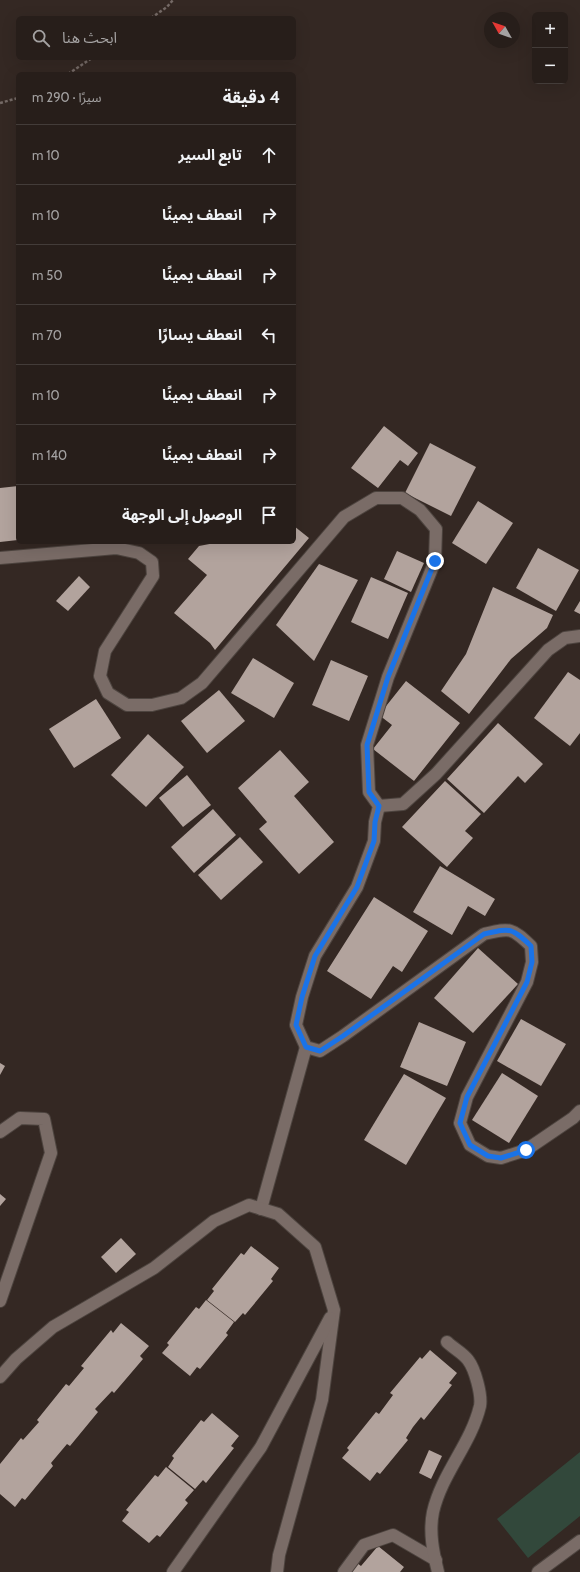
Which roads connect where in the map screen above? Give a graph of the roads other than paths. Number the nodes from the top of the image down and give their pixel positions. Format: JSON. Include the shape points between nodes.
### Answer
{"nodes":[{"id":1,"x":0,"y":558,"type":"edge"},
{"id":2,"x":580,"y":636,"type":"edge"},
{"id":3,"x":379,"y":806,"type":"junction"},
{"id":4,"x":306,"y":1047,"type":"junction"},
{"id":5,"x":580,"y":1112,"type":"edge"},
{"id":6,"x":0,"y":1132,"type":"edge"},
{"id":7,"x":261,"y":1209,"type":"junction"},
{"id":8,"x":0,"y":1301,"type":"edge"},
{"id":9,"x":334,"y":1310,"type":"junction"},
{"id":10,"x":447,"y":1342,"type":"dead end"},
{"id":11,"x":0,"y":1377,"type":"edge"},
{"id":12,"x":580,"y":1541,"type":"edge"},
{"id":13,"x":436,"y":1560,"type":"junction"},
{"id":14,"x":542,"y":1571,"type":"edge"},
{"id":15,"x":173,"y":1572,"type":"edge"},
{"id":16,"x":277,"y":1572,"type":"edge"},
{"id":17,"x":344,"y":1572,"type":"edge"},
{"id":18,"x":438,"y":1572,"type":"edge"}],
"edges":[{"from":1,"to":3,"type":"street","via":[[116,548],[139,553],[152,562],[153,576],[105,651],[100,676],[108,692],[127,705],[152,705],[181,698],[202,683],[344,517],[376,498],[402,498],[420,510],[436,529],[435,561],[388,677],[367,745],[369,792]]},
{"from":2,"to":3,"type":"street","via":[[564,638],[548,650],[436,774],[403,804]]},
{"from":3,"to":4,"type":"street","via":[[374,841],[357,887],[315,956],[304,990],[296,1025]]},
{"from":4,"to":5,"type":"street","via":[[320,1051],[484,934],[506,929],[531,946],[532,962],[527,982],[467,1097],[460,1123],[470,1145],[488,1156],[501,1158],[526,1150]]},
{"from":4,"to":7,"type":"street"},
{"from":6,"to":8,"type":"street","via":[[20,1118],[44,1119],[51,1153]]},
{"from":7,"to":9,"type":"street","via":[[278,1214],[315,1247]]},
{"from":7,"to":11,"type":"street","via":[[249,1205],[214,1221],[154,1268],[53,1327],[16,1359]]},
{"from":9,"to":15,"type":"street","via":[[261,1447]]},
{"from":9,"to":16,"type":"street","via":[[322,1400],[279,1555]]},
{"from":10,"to":13,"type":"street","via":[[468,1359],[475,1374],[480,1405],[472,1428],[444,1480],[433,1512],[431,1536]]},
{"from":12,"to":14,"type":"street"},
{"from":13,"to":17,"type":"street","via":[[393,1535],[364,1545]]},
{"from":13,"to":18,"type":"street"}]}
